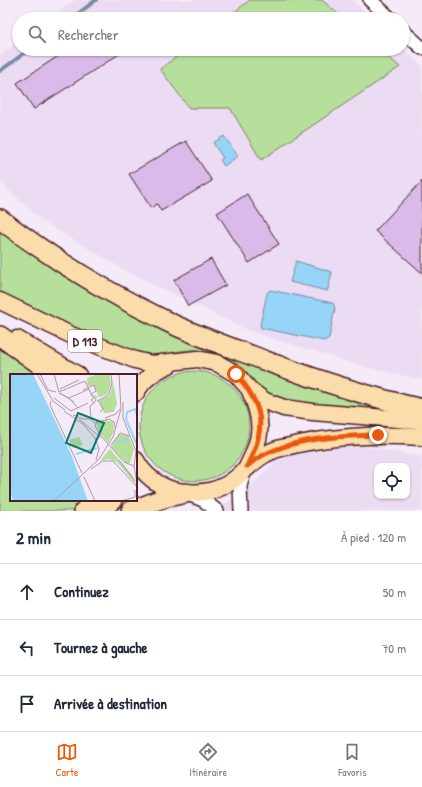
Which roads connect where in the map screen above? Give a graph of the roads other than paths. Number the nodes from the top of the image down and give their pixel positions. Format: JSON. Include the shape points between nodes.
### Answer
{"nodes":[{"id":1,"x":370,"y":0,"type":"edge"},
{"id":2,"x":383,"y":12,"type":"edge"},
{"id":3,"x":410,"y":37,"type":"edge"},
{"id":4,"x":422,"y":48,"type":"edge"},
{"id":5,"x":0,"y":219,"type":"edge"},
{"id":6,"x":0,"y":302,"type":"edge"},
{"id":7,"x":0,"y":329,"type":"edge"},
{"id":8,"x":0,"y":336,"type":"edge"},
{"id":9,"x":176,"y":362,"type":"junction"},
{"id":10,"x":54,"y":374,"type":"edge"},
{"id":11,"x":76,"y":374,"type":"edge"},
{"id":12,"x":250,"y":390,"type":"junction"},
{"id":13,"x":137,"y":391,"type":"edge"},
{"id":14,"x":422,"y":410,"type":"edge"},
{"id":15,"x":422,"y":421,"type":"edge"},
{"id":16,"x":422,"y":437,"type":"edge"},
{"id":17,"x":137,"y":461,"type":"edge"},
{"id":18,"x":246,"y":467,"type":"junction"},
{"id":19,"x":186,"y":493,"type":"junction"},
{"id":20,"x":94,"y":501,"type":"edge"},
{"id":21,"x":111,"y":501,"type":"edge"},
{"id":22,"x":84,"y":511,"type":"edge"},
{"id":23,"x":100,"y":511,"type":"edge"},
{"id":24,"x":131,"y":511,"type":"edge"},
{"id":25,"x":217,"y":511,"type":"edge"},
{"id":26,"x":241,"y":511,"type":"edge"}],
"edges":[{"from":1,"to":2,"type":"street"},
{"from":3,"to":4,"type":"street"},
{"from":5,"to":14,"type":"highway","via":[[95,284],[168,322],[295,371]]},
{"from":6,"to":9,"type":"main road","number":"D 113","via":[[135,360],[152,364]]},
{"from":7,"to":11,"type":"main road","number":"D 113"},
{"from":8,"to":10,"type":"highway"},
{"from":9,"to":12,"type":"main road","via":[[197,359],[217,363],[236,374]]},
{"from":9,"to":13,"type":"main road","via":[[156,370]]},
{"from":12,"to":15,"type":"main road","via":[[265,401],[296,410]]},
{"from":12,"to":18,"type":"main road","via":[[258,408],[261,428],[257,448]]},
{"from":16,"to":18,"type":"main road","via":[[346,436],[315,440],[264,454]]},
{"from":17,"to":19,"type":"main road","via":[[152,479],[168,488]]},
{"from":18,"to":19,"type":"main road","via":[[235,479],[220,488]]},
{"from":18,"to":26,"type":"street","via":[[240,486]]},
{"from":19,"to":24,"type":"highway","via":[[166,497]]},
{"from":19,"to":25,"type":"street","via":[[207,502]]},
{"from":20,"to":22,"type":"highway"},
{"from":21,"to":23,"type":"highway"}]}
